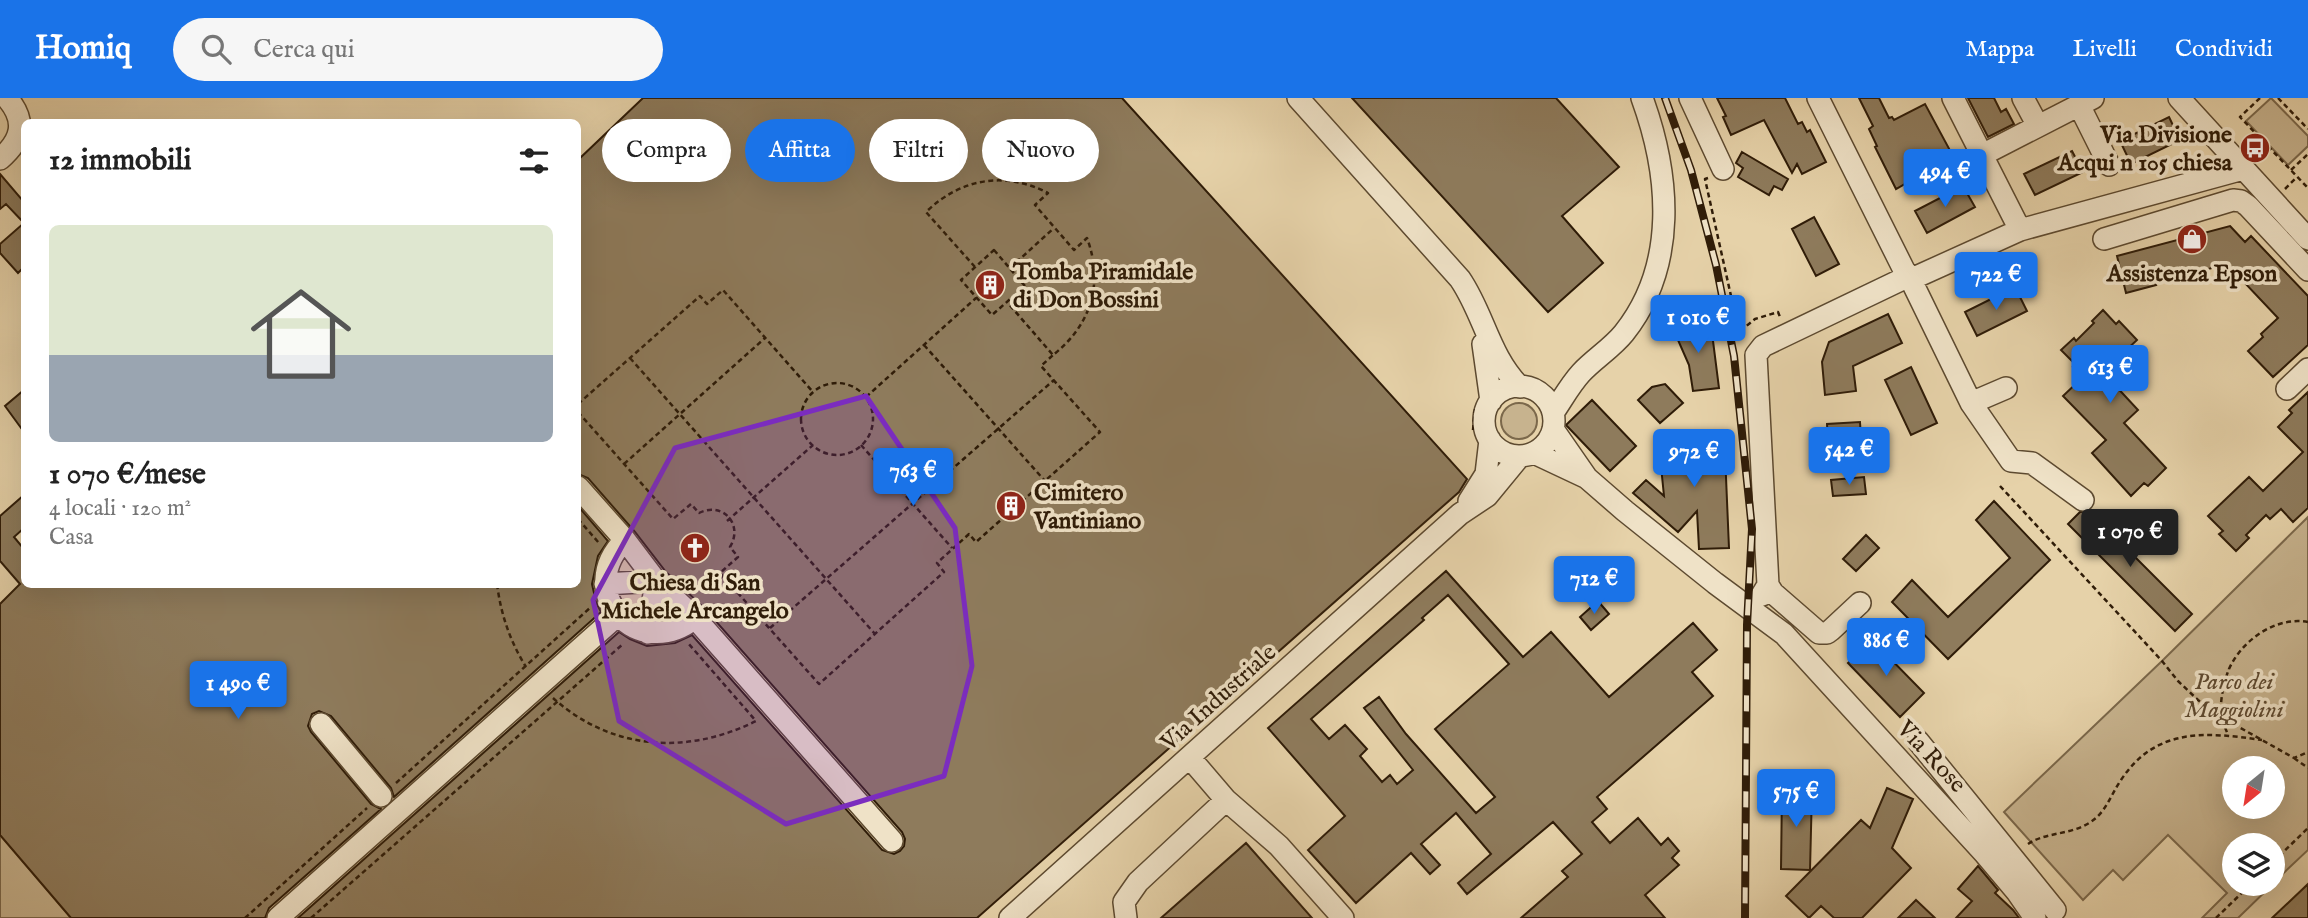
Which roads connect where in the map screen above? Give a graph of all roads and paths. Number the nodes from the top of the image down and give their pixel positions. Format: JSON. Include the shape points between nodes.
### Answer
{"nodes":[{"id":1,"x":7,"y":98,"type":"edge"},
{"id":2,"x":1298,"y":98,"type":"edge"},
{"id":3,"x":1642,"y":98,"type":"edge"},
{"id":4,"x":1690,"y":98,"type":"edge"},
{"id":5,"x":1818,"y":98,"type":"edge"},
{"id":6,"x":1953,"y":98,"type":"edge"},
{"id":7,"x":2023,"y":98,"type":"edge"},
{"id":8,"x":2179,"y":98,"type":"edge"},
{"id":9,"x":2260,"y":98,"type":"edge"},
{"id":10,"x":2278,"y":98,"type":"edge"},
{"id":11,"x":2086,"y":102,"type":"edge"},
{"id":12,"x":2038,"y":126,"type":"junction"},
{"id":13,"x":21,"y":128,"type":"edge"},
{"id":14,"x":2308,"y":129,"type":"edge"},
{"id":15,"x":21,"y":134,"type":"edge"},
{"id":16,"x":2308,"y":153,"type":"edge"},
{"id":17,"x":1982,"y":155,"type":"junction"},
{"id":18,"x":0,"y":159,"type":"edge"},
{"id":19,"x":2109,"y":165,"type":"dead end"},
{"id":20,"x":1723,"y":169,"type":"joint"},
{"id":21,"x":2243,"y":169,"type":"junction"},
{"id":22,"x":2291,"y":170,"type":"junction"},
{"id":23,"x":2308,"y":189,"type":"edge"},
{"id":24,"x":2143,"y":196,"type":"junction"},
{"id":25,"x":2152,"y":225,"type":"junction"},
{"id":26,"x":1054,"y":227,"type":"junction"},
{"id":27,"x":2020,"y":230,"type":"junction"},
{"id":28,"x":2299,"y":233,"type":"edge"},
{"id":29,"x":2104,"y":239,"type":"dead end"},
{"id":30,"x":975,"y":267,"type":"junction"},
{"id":31,"x":1010,"y":268,"type":"junction"},
{"id":32,"x":2308,"y":270,"type":"edge"},
{"id":33,"x":1909,"y":276,"type":"junction"},
{"id":34,"x":976,"y":298,"type":"junction"},
{"id":35,"x":1007,"y":302,"type":"junction"},
{"id":36,"x":1477,"y":308,"type":"junction"},
{"id":37,"x":1786,"y":335,"type":"junction"},
{"id":38,"x":765,"y":338,"type":"junction"},
{"id":39,"x":924,"y":345,"type":"junction"},
{"id":40,"x":1053,"y":355,"type":"junction"},
{"id":41,"x":630,"y":358,"type":"junction"},
{"id":42,"x":1580,"y":374,"type":"junction"},
{"id":43,"x":1054,"y":380,"type":"junction"},
{"id":44,"x":2006,"y":387,"type":"dead end"},
{"id":45,"x":1526,"y":388,"type":"junction"},
{"id":46,"x":813,"y":392,"type":"junction"},
{"id":47,"x":866,"y":397,"type":"junction"},
{"id":48,"x":581,"y":401,"type":"edge"},
{"id":49,"x":1491,"y":401,"type":"junction"},
{"id":50,"x":1971,"y":403,"type":"junction"},
{"id":51,"x":680,"y":414,"type":"junction"},
{"id":52,"x":581,"y":415,"type":"edge"},
{"id":53,"x":1553,"y":421,"type":"junction"},
{"id":54,"x":998,"y":428,"type":"junction"},
{"id":55,"x":1490,"y":440,"type":"junction"},
{"id":56,"x":813,"y":445,"type":"junction"},
{"id":57,"x":861,"y":445,"type":"junction"},
{"id":58,"x":1527,"y":454,"type":"junction"},
{"id":59,"x":624,"y":464,"type":"junction"},
{"id":60,"x":1587,"y":478,"type":"junction"},
{"id":61,"x":1045,"y":481,"type":"junction"},
{"id":62,"x":2000,"y":486,"type":"dead end"},
{"id":63,"x":581,"y":492,"type":"edge"},
{"id":64,"x":754,"y":497,"type":"junction"},
{"id":65,"x":2083,"y":500,"type":"dead end"},
{"id":66,"x":912,"y":503,"type":"junction"},
{"id":67,"x":1460,"y":514,"type":"junction"},
{"id":68,"x":728,"y":519,"type":"junction"},
{"id":69,"x":581,"y":521,"type":"edge"},
{"id":70,"x":618,"y":549,"type":"junction"},
{"id":71,"x":953,"y":549,"type":"junction"},
{"id":72,"x":827,"y":579,"type":"junction"},
{"id":73,"x":656,"y":581,"type":"junction"},
{"id":74,"x":498,"y":588,"type":"edge"},
{"id":75,"x":606,"y":589,"type":"junction"},
{"id":76,"x":1860,"y":603,"type":"dead end"},
{"id":77,"x":618,"y":615,"type":"junction"},
{"id":78,"x":2308,"y":622,"type":"edge"},
{"id":79,"x":686,"y":624,"type":"junction"},
{"id":80,"x":770,"y":628,"type":"junction"},
{"id":81,"x":643,"y":631,"type":"junction"},
{"id":82,"x":875,"y":634,"type":"junction"},
{"id":83,"x":526,"y":666,"type":"junction"},
{"id":84,"x":540,"y":685,"type":"junction"},
{"id":85,"x":557,"y":702,"type":"junction"},
{"id":86,"x":2221,"y":717,"type":"junction"},
{"id":87,"x":321,"y":724,"type":"dead end"},
{"id":88,"x":2228,"y":735,"type":"junction"},
{"id":89,"x":2262,"y":740,"type":"junction"},
{"id":90,"x":1918,"y":741,"type":"dead end"},
{"id":91,"x":2308,"y":752,"type":"edge"},
{"id":92,"x":1190,"y":758,"type":"junction"},
{"id":93,"x":2294,"y":758,"type":"junction"},
{"id":94,"x":2308,"y":768,"type":"edge"},
{"id":95,"x":381,"y":796,"type":"junction"},
{"id":96,"x":1226,"y":800,"type":"junction"},
{"id":97,"x":2308,"y":828,"type":"edge"},
{"id":98,"x":892,"y":841,"type":"dead end"},
{"id":99,"x":1992,"y":846,"type":"junction"},
{"id":100,"x":2285,"y":850,"type":"edge"},
{"id":101,"x":2012,"y":856,"type":"junction"},
{"id":102,"x":2239,"y":896,"type":"edge"},
{"id":103,"x":2055,"y":910,"type":"dead end"},
{"id":104,"x":245,"y":918,"type":"edge"},
{"id":105,"x":278,"y":918,"type":"edge"},
{"id":106,"x":312,"y":918,"type":"edge"},
{"id":107,"x":1010,"y":918,"type":"edge"},
{"id":108,"x":1126,"y":918,"type":"edge"},
{"id":109,"x":1343,"y":918,"type":"edge"},
{"id":110,"x":2035,"y":918,"type":"edge"},
{"id":111,"x":2216,"y":918,"type":"edge"}],
"edges":[{"from":1,"to":13,"type":"street"},
{"from":2,"to":36,"type":"street","via":[[1449,265]]},
{"from":3,"to":42,"type":"street","via":[[1659,151],[1664,190],[1659,265],[1648,296],[1623,336]]},
{"from":4,"to":20,"type":"street"},
{"from":5,"to":33,"type":"street"},
{"from":6,"to":17,"type":"street"},
{"from":7,"to":12,"type":"street"},
{"from":8,"to":21,"type":"street"},
{"from":9,"to":22,"type":"path","via":[[2240,117]]},
{"from":10,"to":14,"type":"path"},
{"from":11,"to":12,"type":"street"},
{"from":11,"to":19,"type":"street"},
{"from":12,"to":17,"type":"street"},
{"from":15,"to":18,"type":"street"},
{"from":16,"to":22,"type":"path"},
{"from":17,"to":27,"type":"street"},
{"from":20,"to":37,"type":"path","via":[[1705,179],[1739,331],[1755,319],[1778,312]]},
{"from":21,"to":24,"type":"street"},
{"from":21,"to":28,"type":"street"},
{"from":22,"to":23,"type":"path"},
{"from":24,"to":25,"type":"street"},
{"from":24,"to":27,"type":"street"},
{"from":25,"to":28,"type":"street","via":[[2241,201]]},
{"from":25,"to":29,"type":"street"},
{"from":26,"to":30,"type":"path","via":[[1035,205],[1048,193],[1038,188],[1002,180],[955,190],[926,212]]},
{"from":26,"to":31,"type":"path"},
{"from":26,"to":40,"type":"path","via":[[1074,250],[1087,238],[1095,273],[1085,320]]},
{"from":27,"to":33,"type":"street","via":[[1916,277]]},
{"from":28,"to":32,"type":"street"},
{"from":30,"to":31,"type":"path","via":[[994,250]]},
{"from":30,"to":34,"type":"path","via":[[961,280]]},
{"from":31,"to":35,"type":"path","via":[[1026,286]]},
{"from":33,"to":37,"type":"street"},
{"from":33,"to":50,"type":"street"},
{"from":34,"to":35,"type":"path","via":[[992,315]]},
{"from":34,"to":39,"type":"path"},
{"from":35,"to":40,"type":"path"},
{"from":36,"to":45,"type":"street","via":[[1506,373]]},
{"from":36,"to":49,"type":"street"},
{"from":37,"to":76,"type":"street","via":[[1759,349],[1755,361],[1765,590],[1819,634],[1827,633]]},
{"from":38,"to":41,"type":"path","via":[[723,290],[707,304],[700,296]]},
{"from":38,"to":46,"type":"path"},
{"from":38,"to":51,"type":"path"},
{"from":39,"to":47,"type":"path"},
{"from":39,"to":54,"type":"path"},
{"from":40,"to":43,"type":"path","via":[[1041,366]]},
{"from":41,"to":48,"type":"path"},
{"from":41,"to":51,"type":"path"},
{"from":42,"to":45,"type":"street"},
{"from":42,"to":53,"type":"street"},
{"from":43,"to":54,"type":"path"},
{"from":43,"to":61,"type":"path","via":[[1100,432]]},
{"from":44,"to":50,"type":"street"},
{"from":45,"to":49,"type":"street","via":[[1509,388]]},
{"from":45,"to":53,"type":"street","via":[[1542,394]]},
{"from":46,"to":47,"type":"path","via":[[841,383]]},
{"from":46,"to":56,"type":"path","via":[[802,414],[803,431]]},
{"from":47,"to":57,"type":"path","via":[[873,422]]},
{"from":49,"to":55,"type":"street","via":[[1485,421]]},
{"from":50,"to":65,"type":"street","via":[[2011,461],[2032,463]]},
{"from":51,"to":59,"type":"path"},
{"from":51,"to":64,"type":"path"},
{"from":52,"to":59,"type":"path"},
{"from":53,"to":58,"type":"street","via":[[1547,443]]},
{"from":53,"to":60,"type":"street","name":"Via Rose"},
{"from":54,"to":61,"type":"path"},
{"from":54,"to":66,"type":"path"},
{"from":55,"to":58,"type":"street","via":[[1508,454]]},
{"from":55,"to":67,"type":"street","name":"Via Industriale","via":[[1486,474]]},
{"from":56,"to":57,"type":"path","via":[[837,455]]},
{"from":56,"to":64,"type":"path"},
{"from":57,"to":66,"type":"path"},
{"from":58,"to":60,"type":"street","name":"Via Rose"},
{"from":58,"to":67,"type":"street","name":"Via Industriale","via":[[1487,496]]},
{"from":59,"to":68,"type":"path","via":[[673,519],[691,504],[699,513],[712,509]]},
{"from":60,"to":99,"type":"street","name":"Via Rose","via":[[1784,634]]},
{"from":61,"to":71,"type":"path","via":[[976,542],[969,534]]},
{"from":62,"to":86,"type":"path","via":[[2178,681]]},
{"from":63,"to":70,"type":"street"},
{"from":64,"to":68,"type":"path"},
{"from":64,"to":72,"type":"path"},
{"from":66,"to":71,"type":"path"},
{"from":66,"to":72,"type":"path"},
{"from":67,"to":92,"type":"street","name":"Via Industriale"},
{"from":68,"to":80,"type":"path","via":[[735,535],[730,547],[738,557],[720,573]]},
{"from":69,"to":70,"type":"path"},
{"from":70,"to":73,"type":"street"},
{"from":70,"to":75,"type":"street"},
{"from":71,"to":82,"type":"path","via":[[937,563],[944,572]]},
{"from":72,"to":80,"type":"path"},
{"from":72,"to":82,"type":"path"},
{"from":73,"to":75,"type":"street"},
{"from":73,"to":79,"type":"street"},
{"from":73,"to":81,"type":"street"},
{"from":74,"to":83,"type":"path","via":[[503,618]]},
{"from":75,"to":77,"type":"street"},
{"from":75,"to":83,"type":"path"},
{"from":77,"to":81,"type":"street"},
{"from":77,"to":84,"type":"street"},
{"from":78,"to":86,"type":"path","via":[[2281,623],[2244,647],[2229,668]]},
{"from":79,"to":81,"type":"street","via":[[667,633]]},
{"from":79,"to":85,"type":"path","via":[[757,721],[707,740],[654,743],[602,730]]},
{"from":79,"to":98,"type":"street"},
{"from":80,"to":82,"type":"path","via":[[819,684]]},
{"from":81,"to":85,"type":"path"},
{"from":83,"to":84,"type":"path"},
{"from":83,"to":95,"type":"path"},
{"from":84,"to":85,"type":"path"},
{"from":84,"to":105,"type":"street"},
{"from":85,"to":106,"type":"path"},
{"from":86,"to":88,"type":"path"},
{"from":86,"to":89,"type":"path"},
{"from":87,"to":95,"type":"street"},
{"from":88,"to":89,"type":"path"},
{"from":88,"to":101,"type":"path","via":[[2200,734],[2157,745],[2121,780],[2107,806],[2090,823],[2038,838]]},
{"from":89,"to":93,"type":"path"},
{"from":90,"to":99,"type":"street"},
{"from":91,"to":93,"type":"path"},
{"from":92,"to":96,"type":"street"},
{"from":92,"to":107,"type":"street","name":"Via Industriale"},
{"from":93,"to":94,"type":"path"},
{"from":95,"to":104,"type":"path"},
{"from":96,"to":108,"type":"street","via":[[1138,882],[1124,902]]},
{"from":96,"to":109,"type":"street","via":[[1279,846]]},
{"from":97,"to":100,"type":"path"},
{"from":99,"to":101,"type":"street"},
{"from":99,"to":110,"type":"street","name":"Via Rose"},
{"from":101,"to":103,"type":"street"},
{"from":102,"to":111,"type":"path"}]}
